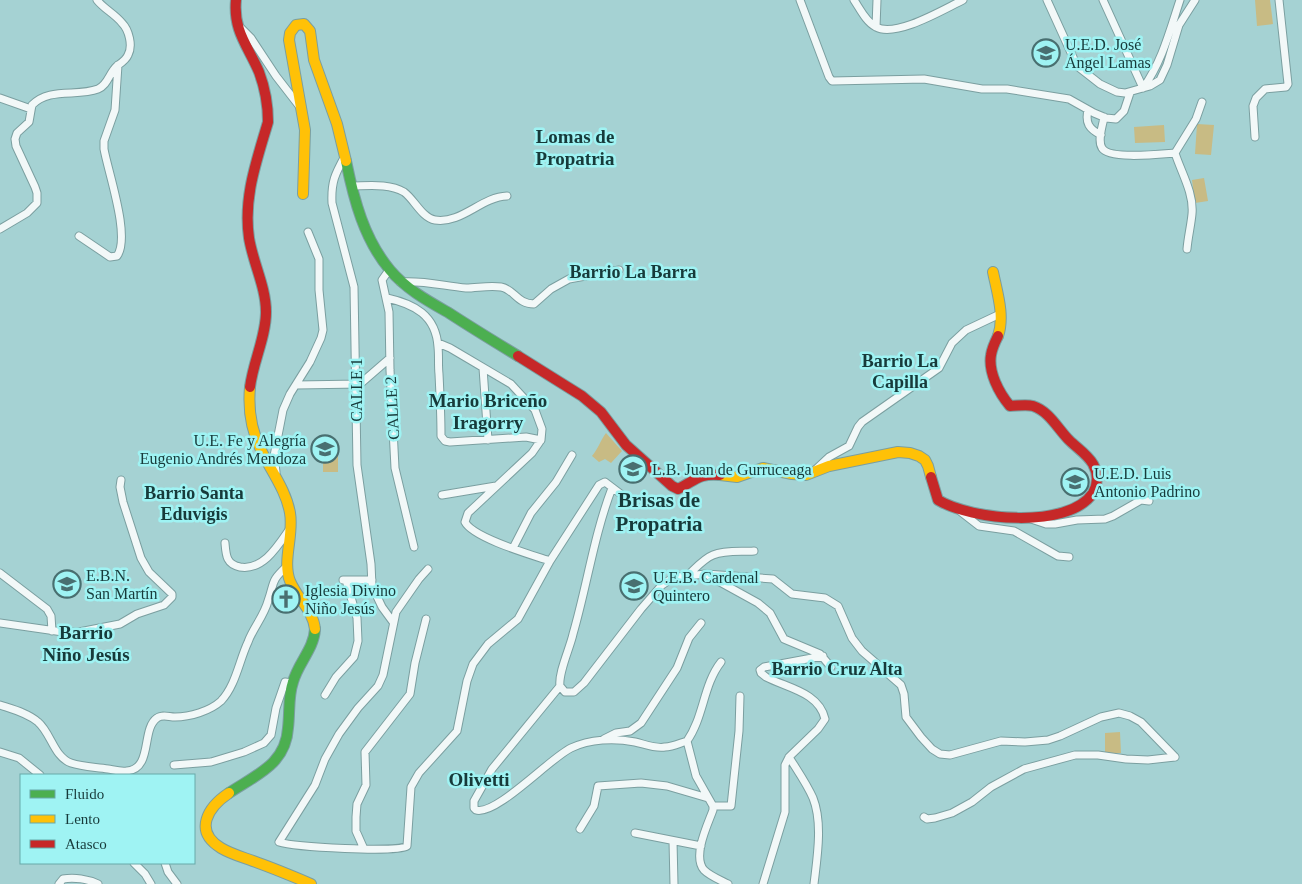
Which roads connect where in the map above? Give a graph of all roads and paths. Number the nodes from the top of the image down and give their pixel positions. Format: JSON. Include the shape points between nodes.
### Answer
{"nodes":[{"id":1,"x":96,"y":0,"type":"edge"},
{"id":2,"x":236,"y":0,"type":"edge"},
{"id":3,"x":800,"y":0,"type":"edge"},
{"id":4,"x":854,"y":0,"type":"edge"},
{"id":5,"x":876,"y":0,"type":"edge"},
{"id":6,"x":963,"y":0,"type":"edge"},
{"id":7,"x":1047,"y":0,"type":"edge"},
{"id":8,"x":1103,"y":0,"type":"edge"},
{"id":9,"x":1180,"y":0,"type":"edge"},
{"id":10,"x":1194,"y":0,"type":"edge"},
{"id":11,"x":1279,"y":0,"type":"edge"},
{"id":12,"x":234,"y":21,"type":"junction"},
{"id":13,"x":876,"y":27,"type":"junction"},
{"id":14,"x":118,"y":66,"type":"junction"},
{"id":15,"x":1143,"y":88,"type":"junction"},
{"id":16,"x":1130,"y":93,"type":"junction"},
{"id":17,"x":0,"y":98,"type":"edge"},
{"id":18,"x":1202,"y":102,"type":"dead end"},
{"id":19,"x":31,"y":109,"type":"junction"},
{"id":20,"x":302,"y":110,"type":"junction"},
{"id":21,"x":1088,"y":110,"type":"junction"},
{"id":22,"x":1104,"y":117,"type":"junction"},
{"id":23,"x":1101,"y":135,"type":"junction"},
{"id":24,"x":1255,"y":137,"type":"dead end"},
{"id":25,"x":1175,"y":153,"type":"junction"},
{"id":26,"x":345,"y":156,"type":"junction"},
{"id":27,"x":351,"y":186,"type":"junction"},
{"id":28,"x":303,"y":194,"type":"dead end"},
{"id":29,"x":507,"y":196,"type":"dead end"},
{"id":30,"x":0,"y":229,"type":"edge"},
{"id":31,"x":308,"y":232,"type":"dead end"},
{"id":32,"x":79,"y":236,"type":"dead end"},
{"id":33,"x":1187,"y":249,"type":"dead end"},
{"id":34,"x":389,"y":270,"type":"junction"},
{"id":35,"x":619,"y":270,"type":"dead end"},
{"id":36,"x":994,"y":272,"type":"dead end"},
{"id":37,"x":400,"y":282,"type":"junction"},
{"id":38,"x":386,"y":298,"type":"junction"},
{"id":39,"x":1000,"y":314,"type":"junction"},
{"id":40,"x":438,"y":343,"type":"junction"},
{"id":41,"x":390,"y":358,"type":"junction"},
{"id":42,"x":483,"y":368,"type":"junction"},
{"id":43,"x":296,"y":385,"type":"junction"},
{"id":44,"x":357,"y":385,"type":"junction"},
{"id":45,"x":488,"y":440,"type":"junction"},
{"id":46,"x":541,"y":440,"type":"junction"},
{"id":47,"x":572,"y":455,"type":"dead end"},
{"id":48,"x":812,"y":473,"type":"junction"},
{"id":49,"x":276,"y":475,"type":"junction"},
{"id":50,"x":121,"y":480,"type":"dead end"},
{"id":51,"x":497,"y":486,"type":"junction"},
{"id":52,"x":612,"y":488,"type":"junction"},
{"id":53,"x":442,"y":495,"type":"dead end"},
{"id":54,"x":1149,"y":500,"type":"dead end"},
{"id":55,"x":634,"y":504,"type":"dead end"},
{"id":56,"x":959,"y":510,"type":"junction"},
{"id":57,"x":1026,"y":516,"type":"junction"},
{"id":58,"x":291,"y":527,"type":"junction"},
{"id":59,"x":225,"y":543,"type":"dead end"},
{"id":60,"x":414,"y":547,"type":"dead end"},
{"id":61,"x":513,"y":548,"type":"junction"},
{"id":62,"x":754,"y":551,"type":"dead end"},
{"id":63,"x":1069,"y":557,"type":"dead end"},
{"id":64,"x":550,"y":561,"type":"junction"},
{"id":65,"x":288,"y":566,"type":"junction"},
{"id":66,"x":428,"y":569,"type":"dead end"},
{"id":67,"x":0,"y":573,"type":"edge"},
{"id":68,"x":706,"y":574,"type":"junction"},
{"id":69,"x":687,"y":576,"type":"junction"},
{"id":70,"x":372,"y":580,"type":"junction"},
{"id":71,"x":426,"y":619,"type":"dead end"},
{"id":72,"x":393,"y":622,"type":"junction"},
{"id":73,"x":0,"y":623,"type":"edge"},
{"id":74,"x":701,"y":623,"type":"dead end"},
{"id":75,"x":52,"y":631,"type":"junction"},
{"id":76,"x":823,"y":656,"type":"junction"},
{"id":77,"x":721,"y":662,"type":"dead end"},
{"id":78,"x":831,"y":667,"type":"dead end"},
{"id":79,"x":292,"y":683,"type":"junction"},
{"id":80,"x":560,"y":686,"type":"junction"},
{"id":81,"x":325,"y":695,"type":"dead end"},
{"id":82,"x":740,"y":696,"type":"dead end"},
{"id":83,"x":0,"y":705,"type":"edge"},
{"id":84,"x":601,"y":740,"type":"junction"},
{"id":85,"x":687,"y":740,"type":"junction"},
{"id":86,"x":0,"y":752,"type":"edge"},
{"id":87,"x":789,"y":757,"type":"junction"},
{"id":88,"x":174,"y":765,"type":"dead end"},
{"id":89,"x":126,"y":773,"type":"edge"},
{"id":90,"x":39,"y":774,"type":"edge"},
{"id":91,"x":708,"y":798,"type":"junction"},
{"id":92,"x":713,"y":806,"type":"junction"},
{"id":93,"x":924,"y":817,"type":"dead end"},
{"id":94,"x":580,"y":829,"type":"dead end"},
{"id":95,"x":636,"y":833,"type":"dead end"},
{"id":96,"x":673,"y":841,"type":"junction"},
{"id":97,"x":701,"y":846,"type":"junction"},
{"id":98,"x":364,"y":849,"type":"junction"},
{"id":99,"x":135,"y":864,"type":"edge"},
{"id":100,"x":165,"y":864,"type":"edge"},
{"id":101,"x":60,"y":884,"type":"edge"},
{"id":102,"x":98,"y":884,"type":"edge"},
{"id":103,"x":151,"y":884,"type":"edge"},
{"id":104,"x":177,"y":884,"type":"edge"},
{"id":105,"x":311,"y":884,"type":"edge"},
{"id":106,"x":674,"y":884,"type":"edge"},
{"id":107,"x":728,"y":884,"type":"edge"},
{"id":108,"x":763,"y":884,"type":"edge"},
{"id":109,"x":814,"y":884,"type":"edge"}],
"edges":[{"from":1,"to":14,"type":"street","via":[[127,29],[130,52]]},
{"from":2,"to":12,"type":"street"},
{"from":3,"to":21,"type":"street","via":[[832,81],[924,79],[1069,98]]},
{"from":4,"to":13,"type":"street"},
{"from":5,"to":13,"type":"street"},
{"from":6,"to":13,"type":"street","via":[[898,28]]},
{"from":7,"to":16,"type":"street","via":[[1077,66],[1109,89]]},
{"from":8,"to":15,"type":"street"},
{"from":9,"to":15,"type":"street","via":[[1163,50]]},
{"from":10,"to":15,"type":"street","via":[[1179,25],[1163,75],[1155,84]]},
{"from":11,"to":24,"type":"street","via":[[1288,84],[1286,87],[1265,89],[1256,98],[1253,106]]},
{"from":12,"to":20,"type":"street","via":[[251,38]]},
{"from":12,"to":49,"type":"street","via":[[259,73],[268,111],[248,204],[249,235],[266,310],[251,384],[250,414],[261,450]]},
{"from":14,"to":19,"type":"street","via":[[100,88],[44,97],[34,102]]},
{"from":14,"to":32,"type":"street","via":[[115,110],[104,149],[120,214],[120,253],[110,257]]},
{"from":15,"to":16,"type":"street"},
{"from":16,"to":22,"type":"street","via":[[1119,117]]},
{"from":17,"to":19,"type":"street"},
{"from":18,"to":25,"type":"street","via":[[1196,119]]},
{"from":19,"to":30,"type":"street","via":[[29,122],[15,139],[35,187],[37,204]]},
{"from":20,"to":26,"type":"street","via":[[289,40],[292,27],[300,23],[310,33],[317,72],[336,121]]},
{"from":20,"to":28,"type":"street","via":[[305,130]]},
{"from":21,"to":22,"type":"street"},
{"from":21,"to":23,"type":"street","via":[[1088,126]]},
{"from":22,"to":23,"type":"street"},
{"from":23,"to":25,"type":"street","via":[[1102,149],[1107,152],[1120,155]]},
{"from":25,"to":33,"type":"street","via":[[1192,204]]},
{"from":26,"to":27,"type":"street"},
{"from":26,"to":44,"type":"street","name":"CALLE 1","via":[[332,180],[332,203],[354,287]]},
{"from":27,"to":29,"type":"street","via":[[383,186],[401,191],[426,215],[436,220],[462,216],[484,203]]},
{"from":27,"to":34,"type":"street","via":[[369,238]]},
{"from":31,"to":43,"type":"street","via":[[319,259],[323,330]]},
{"from":34,"to":37,"type":"street"},
{"from":34,"to":38,"type":"street","name":"CALLE 2","via":[[382,280]]},
{"from":35,"to":37,"type":"street","via":[[569,279],[534,304],[522,302],[501,287],[466,288]]},
{"from":36,"to":39,"type":"street"},
{"from":37,"to":48,"type":"street","via":[[582,396],[601,412],[626,444],[674,488],[682,488],[707,474],[737,476],[763,468],[798,475]]},
{"from":38,"to":40,"type":"street","via":[[410,305],[422,313],[432,325]]},
{"from":38,"to":41,"type":"street","name":"CALLE 2"},
{"from":39,"to":48,"type":"street","via":[[974,325],[958,337],[939,368],[862,422],[849,446],[829,457]]},
{"from":39,"to":57,"type":"street","via":[[1000,328],[990,357],[1004,400],[1010,406],[1028,405],[1043,412],[1092,460],[1097,474],[1095,490],[1080,505],[1059,514]]},
{"from":40,"to":42,"type":"street"},
{"from":40,"to":45,"type":"street","via":[[442,436],[450,442]]},
{"from":41,"to":44,"type":"street"},
{"from":41,"to":60,"type":"street","name":"CALLE 2","via":[[396,473]]},
{"from":42,"to":45,"type":"street"},
{"from":42,"to":46,"type":"street","via":[[511,384],[530,403],[540,421]]},
{"from":43,"to":44,"type":"street"},
{"from":43,"to":49,"type":"street","via":[[286,401],[279,424],[274,456]]},
{"from":44,"to":70,"type":"street","name":"CALLE 1","via":[[357,464]]},
{"from":45,"to":46,"type":"street","via":[[526,437]]},
{"from":46,"to":51,"type":"street"},
{"from":47,"to":61,"type":"street","via":[[556,482],[530,513]]},
{"from":48,"to":56,"type":"street","via":[[829,466],[898,452],[912,453],[928,463],[938,500]]},
{"from":49,"to":58,"type":"street","via":[[286,497]]},
{"from":50,"to":75,"type":"street","via":[[123,502],[141,558],[172,597],[159,608],[137,614],[114,626]]},
{"from":51,"to":53,"type":"street"},
{"from":51,"to":61,"type":"street","via":[[468,513],[465,522],[473,532]]},
{"from":52,"to":55,"type":"street"},
{"from":52,"to":64,"type":"street","via":[[605,482],[599,485]]},
{"from":52,"to":80,"type":"street"},
{"from":54,"to":57,"type":"street","via":[[1141,500],[1105,518],[1046,524]]},
{"from":56,"to":57,"type":"street"},
{"from":56,"to":63,"type":"street","via":[[979,526],[1014,531],[1058,556]]},
{"from":58,"to":59,"type":"street","via":[[269,556],[254,566],[239,567],[229,562]]},
{"from":58,"to":65,"type":"street"},
{"from":61,"to":64,"type":"street"},
{"from":62,"to":69,"type":"street","via":[[713,555]]},
{"from":64,"to":98,"type":"street","via":[[518,620],[477,657],[467,681],[457,731],[414,780],[407,846]]},
{"from":65,"to":79,"type":"street","via":[[294,591],[313,620],[315,632]]},
{"from":65,"to":89,"type":"street","via":[[273,580],[268,602],[224,697],[211,708],[198,713],[155,719],[142,760]]},
{"from":66,"to":72,"type":"street","via":[[402,602]]},
{"from":67,"to":75,"type":"street","via":[[48,609]]},
{"from":68,"to":69,"type":"street"},
{"from":68,"to":76,"type":"street","via":[[765,609],[784,639]]},
{"from":68,"to":93,"type":"street","via":[[773,579],[792,594],[825,598],[838,606],[852,638],[862,651],[901,685],[906,717],[940,754],[950,755],[1001,741],[1048,740],[1101,717],[1119,713],[1142,722],[1175,757],[1148,760],[1075,755],[1024,769],[952,813],[935,818]]},
{"from":69,"to":80,"type":"street","via":[[676,577],[662,585],[578,689],[570,693]]},
{"from":70,"to":72,"type":"street","name":"CALLE 1","via":[[376,596]]},
{"from":70,"to":81,"type":"street","via":[[344,580],[357,618],[358,641],[354,657]]},
{"from":71,"to":98,"type":"street","via":[[410,694],[366,752],[366,785],[357,804],[356,817],[356,831]]},
{"from":72,"to":98,"type":"street","via":[[378,686],[339,734],[316,785],[279,842]]},
{"from":73,"to":75,"type":"street"},
{"from":74,"to":84,"type":"street","via":[[688,638],[677,668],[641,723],[630,731]]},
{"from":76,"to":78,"type":"street"},
{"from":76,"to":87,"type":"street","via":[[760,670],[766,677],[808,695],[824,715],[823,724]]},
{"from":77,"to":85,"type":"street","via":[[712,678],[694,732]]},
{"from":79,"to":88,"type":"street","via":[[285,682],[281,689],[271,735],[264,743],[211,762]]},
{"from":79,"to":105,"type":"street","via":[[286,742],[280,756],[217,801],[208,813],[207,828],[212,842],[228,852]]},
{"from":80,"to":84,"type":"street","via":[[492,769],[474,801],[474,808],[483,811],[505,798],[569,749]]},
{"from":82,"to":92,"type":"street","via":[[731,806]]},
{"from":83,"to":89,"type":"street","via":[[38,722],[61,756],[69,762]]},
{"from":84,"to":85,"type":"street","via":[[632,741],[665,748]]},
{"from":85,"to":91,"type":"street","via":[[696,776]]},
{"from":86,"to":90,"type":"street","via":[[19,758]]},
{"from":87,"to":108,"type":"street","via":[[784,765],[785,812]]},
{"from":87,"to":109,"type":"street","via":[[815,806],[818,835]]},
{"from":91,"to":92,"type":"street"},
{"from":91,"to":94,"type":"street","via":[[650,784],[598,786],[594,806]]},
{"from":92,"to":97,"type":"street"},
{"from":95,"to":96,"type":"street"},
{"from":96,"to":97,"type":"street"},
{"from":96,"to":106,"type":"street"},
{"from":97,"to":107,"type":"street","via":[[700,860],[704,869]]},
{"from":99,"to":103,"type":"street"},
{"from":100,"to":104,"type":"street"},
{"from":101,"to":102,"type":"street","via":[[68,878]]}]}
